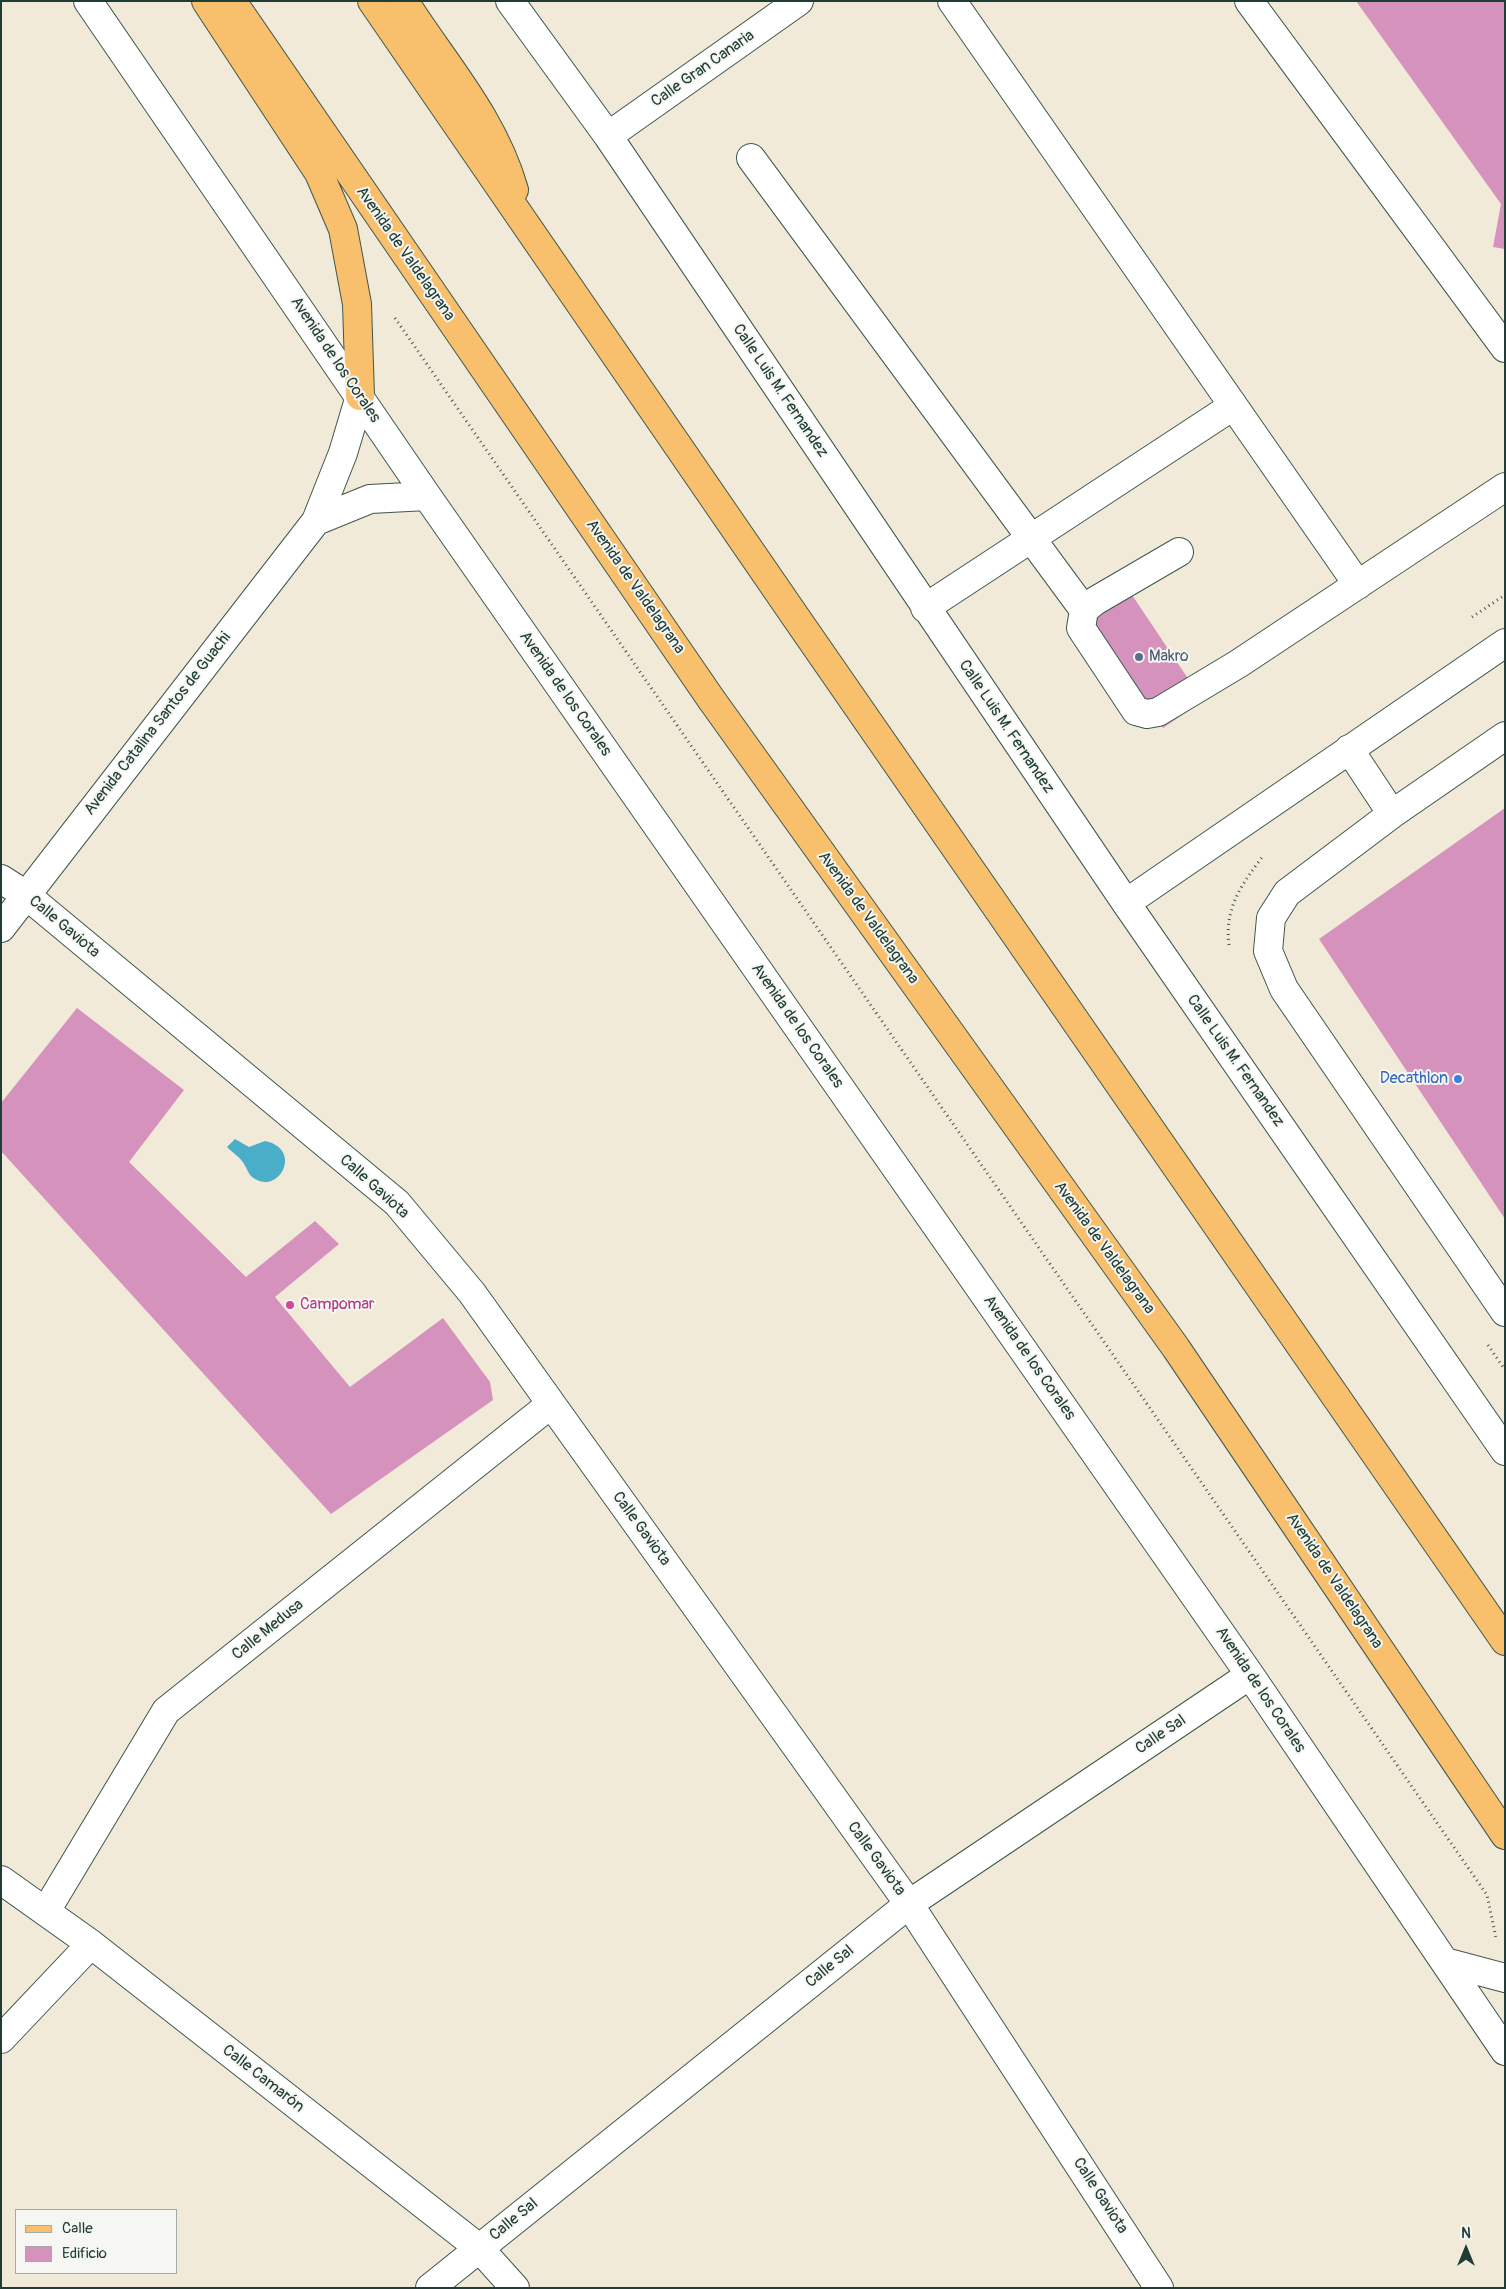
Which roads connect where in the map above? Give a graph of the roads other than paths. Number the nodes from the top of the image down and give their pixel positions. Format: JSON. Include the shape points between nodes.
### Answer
{"nodes":[{"id":1,"x":88,"y":1,"type":"edge"},
{"id":2,"x":206,"y":1,"type":"edge"},
{"id":3,"x":232,"y":1,"type":"edge"},
{"id":4,"x":372,"y":1,"type":"edge"},
{"id":5,"x":404,"y":1,"type":"edge"},
{"id":6,"x":510,"y":1,"type":"edge"},
{"id":7,"x":799,"y":1,"type":"edge"},
{"id":8,"x":952,"y":1,"type":"edge"},
{"id":9,"x":1249,"y":1,"type":"edge"},
{"id":10,"x":608,"y":136,"type":"junction"},
{"id":11,"x":751,"y":158,"type":"dead end"},
{"id":12,"x":524,"y":222,"type":"junction"},
{"id":13,"x":1505,"y":348,"type":"edge"},
{"id":14,"x":360,"y":396,"type":"junction"},
{"id":15,"x":1233,"y":406,"type":"junction"},
{"id":16,"x":1505,"y":487,"type":"edge"},
{"id":17,"x":427,"y":496,"type":"junction"},
{"id":18,"x":316,"y":521,"type":"junction"},
{"id":19,"x":1032,"y":537,"type":"junction"},
{"id":20,"x":1179,"y":552,"type":"dead end"},
{"id":21,"x":1358,"y":585,"type":"junction"},
{"id":22,"x":925,"y":608,"type":"junction"},
{"id":23,"x":1084,"y":610,"type":"junction"},
{"id":24,"x":1505,"y":643,"type":"edge"},
{"id":25,"x":1505,"y":736,"type":"edge"},
{"id":26,"x":1349,"y":750,"type":"junction"},
{"id":27,"x":1392,"y":814,"type":"junction"},
{"id":28,"x":1,"y":878,"type":"edge"},
{"id":29,"x":26,"y":895,"type":"junction"},
{"id":30,"x":1126,"y":903,"type":"junction"},
{"id":31,"x":1,"y":928,"type":"edge"},
{"id":32,"x":1504,"y":1308,"type":"edge"},
{"id":33,"x":551,"y":1404,"type":"junction"},
{"id":34,"x":1505,"y":1451,"type":"edge"},
{"id":35,"x":1505,"y":1641,"type":"edge"},
{"id":36,"x":1250,"y":1674,"type":"junction"},
{"id":37,"x":1505,"y":1835,"type":"edge"},
{"id":38,"x":1,"y":1880,"type":"edge"},
{"id":39,"x":908,"y":1904,"type":"junction"},
{"id":40,"x":46,"y":1911,"type":"junction"},
{"id":41,"x":91,"y":1944,"type":"junction"},
{"id":42,"x":1444,"y":1962,"type":"junction"},
{"id":43,"x":1505,"y":1978,"type":"edge"},
{"id":44,"x":1,"y":2039,"type":"edge"},
{"id":45,"x":1505,"y":2051,"type":"edge"},
{"id":46,"x":479,"y":2248,"type":"junction"},
{"id":47,"x":430,"y":2288,"type":"edge"},
{"id":48,"x":515,"y":2288,"type":"edge"},
{"id":49,"x":1159,"y":2288,"type":"edge"}],
"edges":[{"from":1,"to":14,"type":"street","name":"Avenida de los Corales"},
{"from":2,"to":14,"type":"main road","via":[[318,173],[343,229],[357,304]]},
{"from":3,"to":37,"type":"main road","name":"Avenida de Valdelagrana","via":[[711,699],[1176,1348]]},
{"from":4,"to":12,"type":"main road"},
{"from":5,"to":12,"type":"main road","via":[[486,122],[509,173]]},
{"from":6,"to":10,"type":"street","name":"Calle Luis M. Fernandez"},
{"from":7,"to":10,"type":"street","name":"Calle Gran Canaria"},
{"from":8,"to":15,"type":"street"},
{"from":9,"to":13,"type":"street"},
{"from":10,"to":22,"type":"street","name":"Calle Luis M. Fernandez"},
{"from":11,"to":19,"type":"street"},
{"from":12,"to":35,"type":"main road"},
{"from":14,"to":17,"type":"street","name":"Avenida de los Corales"},
{"from":14,"to":18,"type":"street","name":"Avenida Catalina Santos de Guachi","via":[[344,453]]},
{"from":15,"to":19,"type":"street"},
{"from":15,"to":21,"type":"street"},
{"from":16,"to":21,"type":"street"},
{"from":17,"to":18,"type":"street","via":[[370,499]]},
{"from":17,"to":36,"type":"street","name":"Avenida de los Corales"},
{"from":18,"to":29,"type":"street","name":"Avenida Catalina Santos de Guachi"},
{"from":19,"to":22,"type":"street"},
{"from":19,"to":23,"type":"street"},
{"from":20,"to":23,"type":"street","via":[[1095,600]]},
{"from":21,"to":23,"type":"street","via":[[1238,664],[1158,712],[1147,714],[1136,711],[1081,628]]},
{"from":22,"to":30,"type":"street","name":"Calle Luis M. Fernandez"},
{"from":24,"to":26,"type":"street"},
{"from":25,"to":27,"type":"street"},
{"from":26,"to":27,"type":"street"},
{"from":26,"to":30,"type":"street"},
{"from":27,"to":32,"type":"street","via":[[1287,893],[1270,918],[1268,951],[1284,989]]},
{"from":28,"to":29,"type":"street","name":"Calle Gaviota"},
{"from":29,"to":31,"type":"street","name":"Avenida Catalina Santos de Guachi"},
{"from":29,"to":33,"type":"street","name":"Calle Gaviota","via":[[397,1203],[472,1293]]},
{"from":30,"to":34,"type":"street","name":"Calle Luis M. Fernandez"},
{"from":33,"to":39,"type":"street","name":"Calle Gaviota"},
{"from":33,"to":40,"type":"street","name":"Calle Medusa","via":[[166,1711]]},
{"from":36,"to":39,"type":"street","name":"Calle Sal"},
{"from":36,"to":42,"type":"street","name":"Avenida de los Corales"},
{"from":38,"to":40,"type":"street","name":"Calle Camarón"},
{"from":39,"to":46,"type":"street","name":"Calle Sal"},
{"from":39,"to":49,"type":"street","name":"Calle Gaviota"},
{"from":40,"to":41,"type":"street","name":"Calle Camarón"},
{"from":41,"to":44,"type":"street"},
{"from":41,"to":46,"type":"street","name":"Calle Camarón"},
{"from":42,"to":43,"type":"street"},
{"from":42,"to":45,"type":"street","name":"Avenida de los Corales"},
{"from":46,"to":47,"type":"street","name":"Calle Sal"},
{"from":46,"to":48,"type":"street","name":"Calle Camarón"}]}
